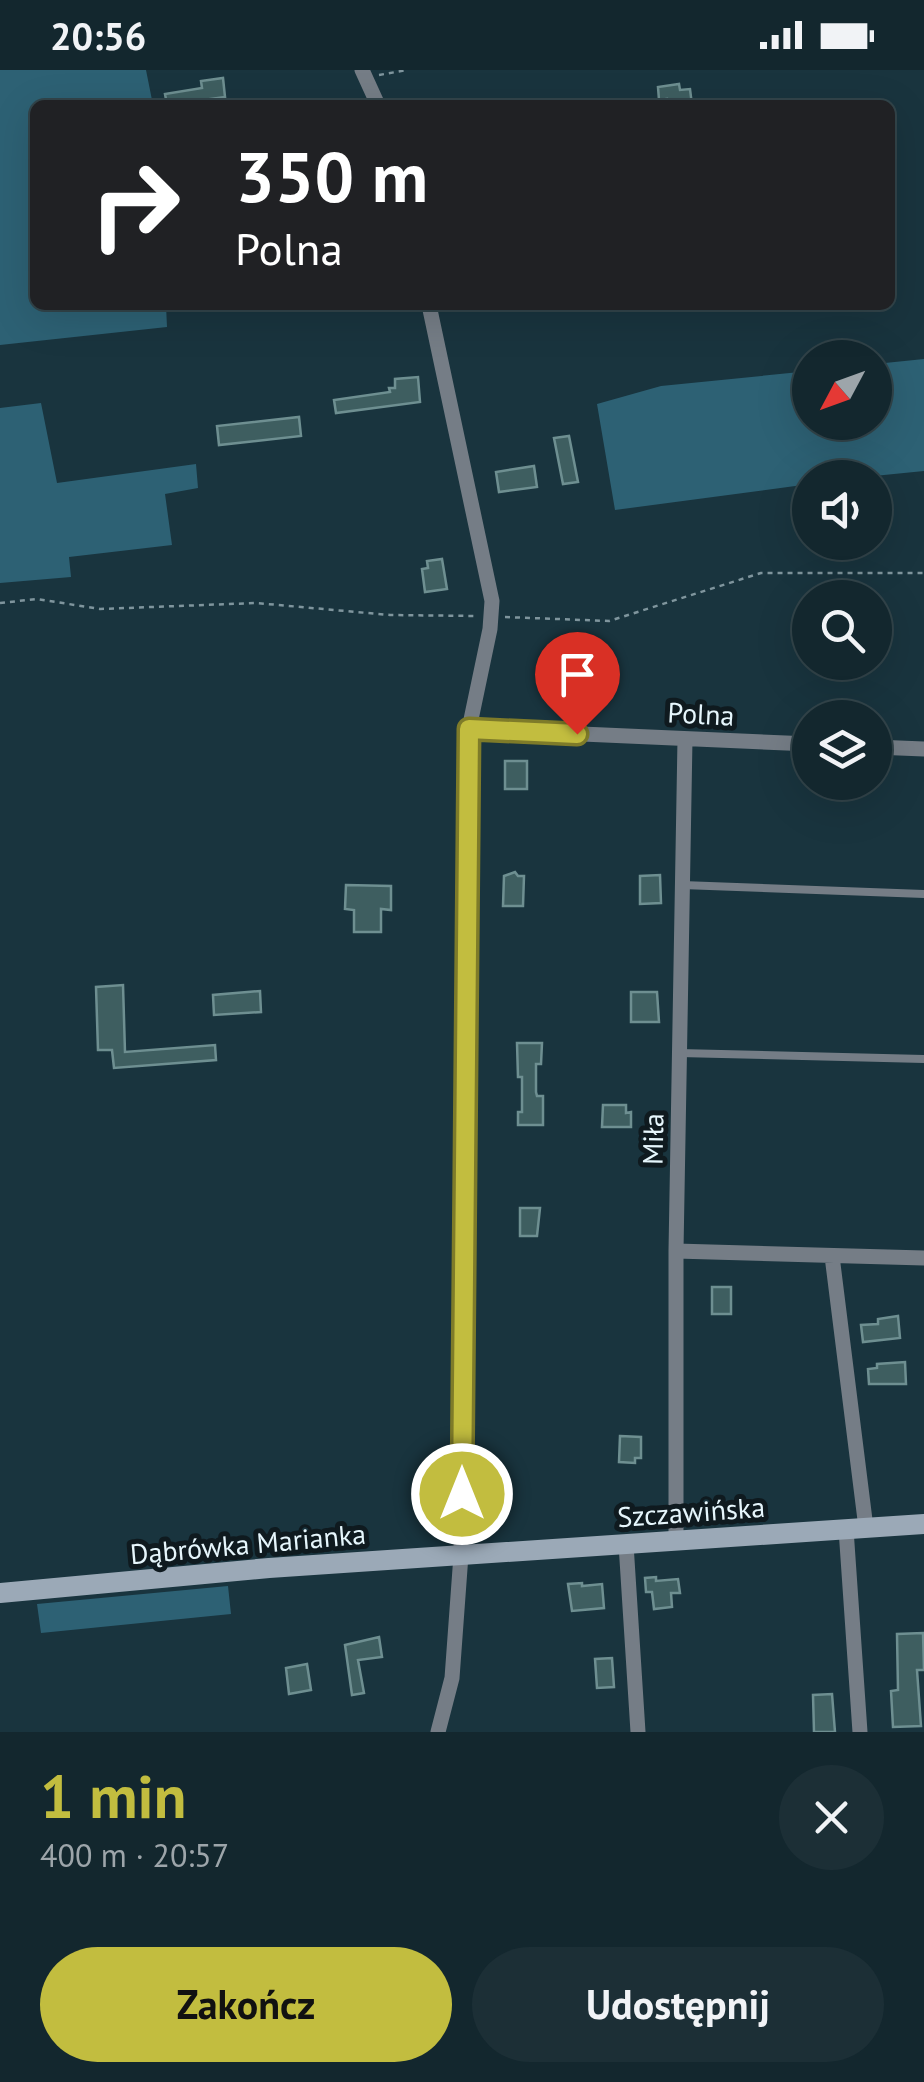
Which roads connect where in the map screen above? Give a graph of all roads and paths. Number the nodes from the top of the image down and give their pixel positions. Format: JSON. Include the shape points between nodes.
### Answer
{"nodes":[{"id":1,"x":407,"y":70,"type":"edge"},
{"id":2,"x":364,"y":74,"type":"edge"},
{"id":3,"x":376,"y":100,"type":"edge"},
{"id":4,"x":430,"y":310,"type":"edge"},
{"id":5,"x":924,"y":572,"type":"edge"},
{"id":6,"x":0,"y":603,"type":"edge"},
{"id":7,"x":492,"y":616,"type":"junction"},
{"id":8,"x":469,"y":729,"type":"junction"},
{"id":9,"x":685,"y":739,"type":"junction"},
{"id":10,"x":792,"y":743,"type":"edge"},
{"id":11,"x":892,"y":748,"type":"edge"},
{"id":12,"x":924,"y":749,"type":"edge"},
{"id":13,"x":682,"y":885,"type":"junction"},
{"id":14,"x":924,"y":894,"type":"edge"},
{"id":15,"x":680,"y":1053,"type":"junction"},
{"id":16,"x":924,"y":1059,"type":"edge"},
{"id":17,"x":676,"y":1250,"type":"junction"},
{"id":18,"x":832,"y":1256,"type":"junction"},
{"id":19,"x":924,"y":1258,"type":"edge"},
{"id":20,"x":924,"y":1524,"type":"edge"},
{"id":21,"x":856,"y":1529,"type":"junction"},
{"id":22,"x":676,"y":1540,"type":"junction"},
{"id":23,"x":626,"y":1544,"type":"junction"},
{"id":24,"x":461,"y":1555,"type":"junction"},
{"id":25,"x":0,"y":1593,"type":"edge"},
{"id":26,"x":438,"y":1732,"type":"edge"},
{"id":27,"x":638,"y":1732,"type":"edge"},
{"id":28,"x":860,"y":1732,"type":"edge"}],
"edges":[{"from":1,"to":2,"type":"path"},
{"from":2,"to":3,"type":"street"},
{"from":4,"to":7,"type":"street"},
{"from":5,"to":7,"type":"path","via":[[761,573],[608,621]]},
{"from":6,"to":7,"type":"path","via":[[256,603]]},
{"from":7,"to":8,"type":"street"},
{"from":8,"to":9,"type":"street","name":"Polna"},
{"from":8,"to":24,"type":"street"},
{"from":9,"to":10,"type":"street","name":"Polna"},
{"from":9,"to":13,"type":"street","name":"Miła"},
{"from":11,"to":12,"type":"street"},
{"from":13,"to":14,"type":"lane"},
{"from":13,"to":15,"type":"street","name":"Miła"},
{"from":15,"to":16,"type":"lane"},
{"from":15,"to":17,"type":"street","name":"Miła"},
{"from":17,"to":18,"type":"street"},
{"from":17,"to":22,"type":"street","name":"Miła"},
{"from":18,"to":19,"type":"street"},
{"from":18,"to":21,"type":"street"},
{"from":20,"to":21,"type":"street","name":"Szczawińska"},
{"from":21,"to":22,"type":"street","name":"Szczawińska"},
{"from":21,"to":28,"type":"street"},
{"from":22,"to":23,"type":"street","name":"Szczawińska"},
{"from":23,"to":24,"type":"street","name":"Szczawińska"},
{"from":23,"to":27,"type":"street"},
{"from":24,"to":25,"type":"street","name":"Dąbrówka Marianka"},
{"from":24,"to":26,"type":"street","via":[[452,1678]]}]}
